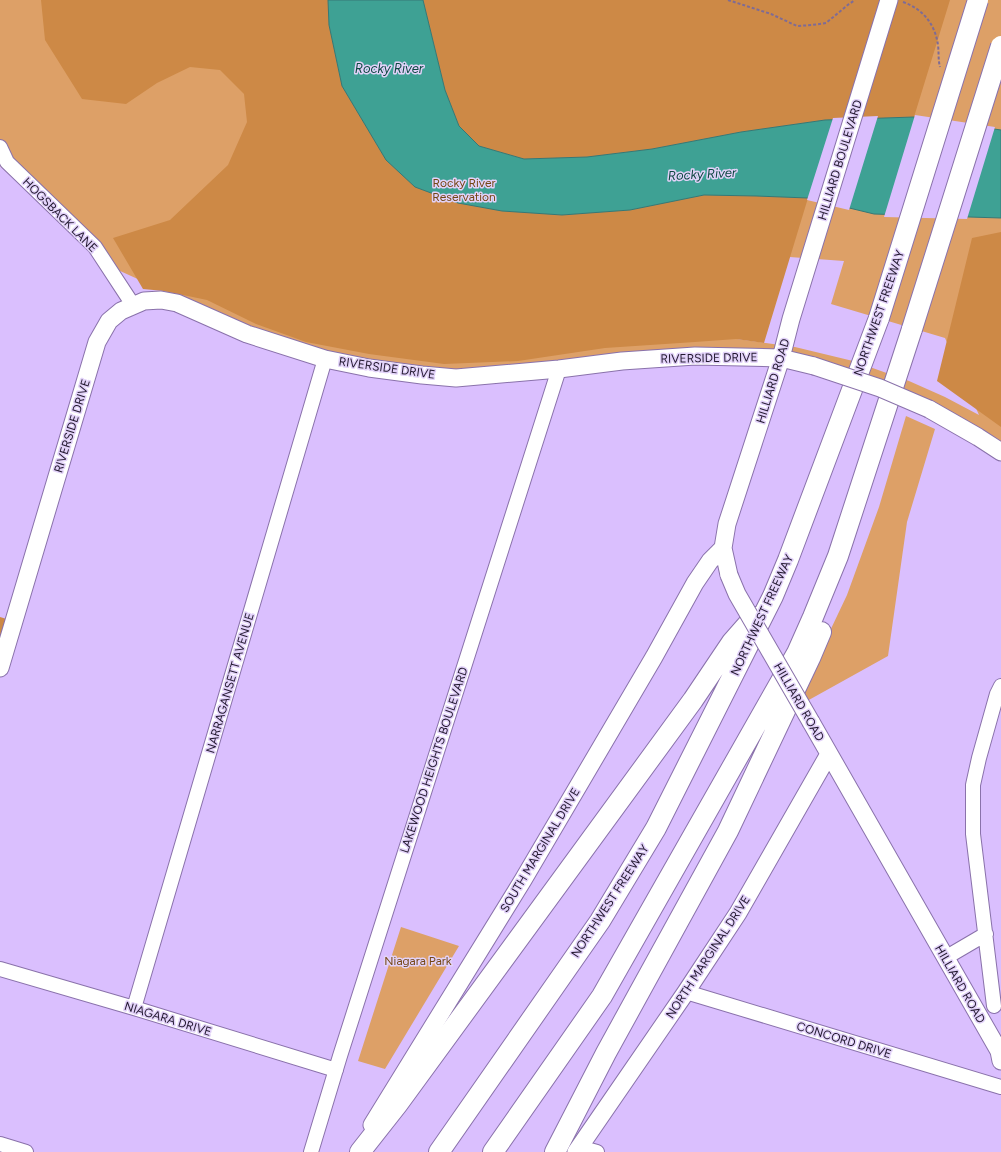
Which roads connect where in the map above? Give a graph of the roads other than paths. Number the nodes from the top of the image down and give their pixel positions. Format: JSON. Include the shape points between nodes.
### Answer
{"nodes":[{"id":1,"x":889,"y":0,"type":"edge"},
{"id":2,"x":978,"y":0,"type":"edge"},
{"id":3,"x":1001,"y":46,"type":"edge"},
{"id":4,"x":0,"y":147,"type":"edge"},
{"id":5,"x":133,"y":305,"type":"junction"},
{"id":6,"x":791,"y":320,"type":"joint"},
{"id":7,"x":781,"y":358,"type":"junction"},
{"id":8,"x":902,"y":358,"type":"junction"},
{"id":9,"x":325,"y":359,"type":"junction"},
{"id":10,"x":559,"y":369,"type":"junction"},
{"id":11,"x":1001,"y":452,"type":"edge"},
{"id":12,"x":723,"y":548,"type":"junction"},
{"id":13,"x":773,"y":596,"type":"junction"},
{"id":14,"x":0,"y":668,"type":"edge"},
{"id":15,"x":1001,"y":686,"type":"edge"},
{"id":16,"x":996,"y":722,"type":"edge"},
{"id":17,"x":829,"y":754,"type":"junction"},
{"id":18,"x":986,"y":934,"type":"junction"},
{"id":19,"x":945,"y":958,"type":"junction"},
{"id":20,"x":0,"y":969,"type":"edge"},
{"id":21,"x":686,"y":992,"type":"junction"},
{"id":22,"x":994,"y":1006,"type":"dead end"},
{"id":23,"x":134,"y":1008,"type":"junction"},
{"id":24,"x":1001,"y":1061,"type":"edge"},
{"id":25,"x":336,"y":1070,"type":"junction"},
{"id":26,"x":1001,"y":1087,"type":"edge"},
{"id":27,"x":0,"y":1144,"type":"edge"},
{"id":28,"x":577,"y":1150,"type":"edge"},
{"id":29,"x":26,"y":1152,"type":"edge"},
{"id":30,"x":311,"y":1152,"type":"edge"},
{"id":31,"x":355,"y":1152,"type":"edge"},
{"id":32,"x":360,"y":1152,"type":"edge"},
{"id":33,"x":439,"y":1152,"type":"edge"},
{"id":34,"x":493,"y":1152,"type":"edge"},
{"id":35,"x":555,"y":1152,"type":"edge"},
{"id":36,"x":597,"y":1152,"type":"edge"}],
"edges":[{"from":1,"to":6,"type":"main road","name":"HILLIARD BOULEVARD"},
{"from":2,"to":13,"type":"highway","name":"NORTHWEST FREEWAY","bridge":true,"via":[[878,318]]},
{"from":3,"to":8,"type":"highway","bridge":true},
{"from":4,"to":5,"type":"street","name":"HOGSBACK LANE","via":[[6,162],[95,247]]},
{"from":5,"to":9,"type":"main road","name":"RIVERSIDE DRIVE","via":[[144,301],[161,300],[177,303],[247,334]]},
{"from":5,"to":14,"type":"main road","name":"RIVERSIDE DRIVE","via":[[121,310],[109,321],[97,342]]},
{"from":6,"to":7,"type":"main road","name":"HILLIARD ROAD"},
{"from":7,"to":10,"type":"main road","name":"RIVERSIDE DRIVE","via":[[695,356]]},
{"from":7,"to":11,"type":"main road","name":"RIVERSIDE DRIVE","bridge":true,"via":[[880,388],[929,409]]},
{"from":7,"to":12,"type":"main road","name":"HILLIARD ROAD","via":[[727,524]]},
{"from":8,"to":34,"type":"highway","via":[[838,556],[797,653],[602,996]]},
{"from":8,"to":35,"type":"highway","via":[[870,490],[845,572],[810,658],[728,831],[606,1053]]},
{"from":9,"to":10,"type":"main road","name":"RIVERSIDE DRIVE","via":[[370,368],[456,378]]},
{"from":9,"to":23,"type":"street","name":"NARRAGANSETT AVENUE"},
{"from":10,"to":25,"type":"street","name":"LAKEWOOD HEIGHTS BOULEVARD"},
{"from":12,"to":17,"type":"main road","name":"HILLIARD ROAD","bridge":true,"via":[[728,575],[737,594]]},
{"from":12,"to":31,"type":"main road","name":"SOUTH MARGINAL DRIVE","via":[[710,561],[695,583],[523,880]]},
{"from":13,"to":32,"type":"highway","via":[[732,642],[693,700]]},
{"from":13,"to":33,"type":"highway","name":"NORTHWEST FREEWAY","via":[[656,828],[600,921]]},
{"from":15,"to":16,"type":"street","via":[[997,694]]},
{"from":16,"to":18,"type":"street","via":[[979,758],[973,785],[973,834]]},
{"from":17,"to":19,"type":"main road","name":"HILLIARD ROAD"},
{"from":17,"to":21,"type":"main road","name":"NORTH MARGINAL DRIVE","via":[[738,913]]},
{"from":18,"to":19,"type":"street"},
{"from":18,"to":22,"type":"street"},
{"from":19,"to":24,"type":"main road","name":"HILLIARD ROAD","via":[[999,1051]]},
{"from":20,"to":23,"type":"street","name":"NIAGARA DRIVE"},
{"from":21,"to":26,"type":"street","name":"CONCORD DRIVE"},
{"from":21,"to":28,"type":"main road","name":"NORTH MARGINAL DRIVE"},
{"from":23,"to":25,"type":"street","name":"NIAGARA DRIVE"},
{"from":25,"to":30,"type":"street","name":"LAKEWOOD HEIGHTS BOULEVARD"},
{"from":27,"to":29,"type":"street"},
{"from":28,"to":36,"type":"street"}]}
